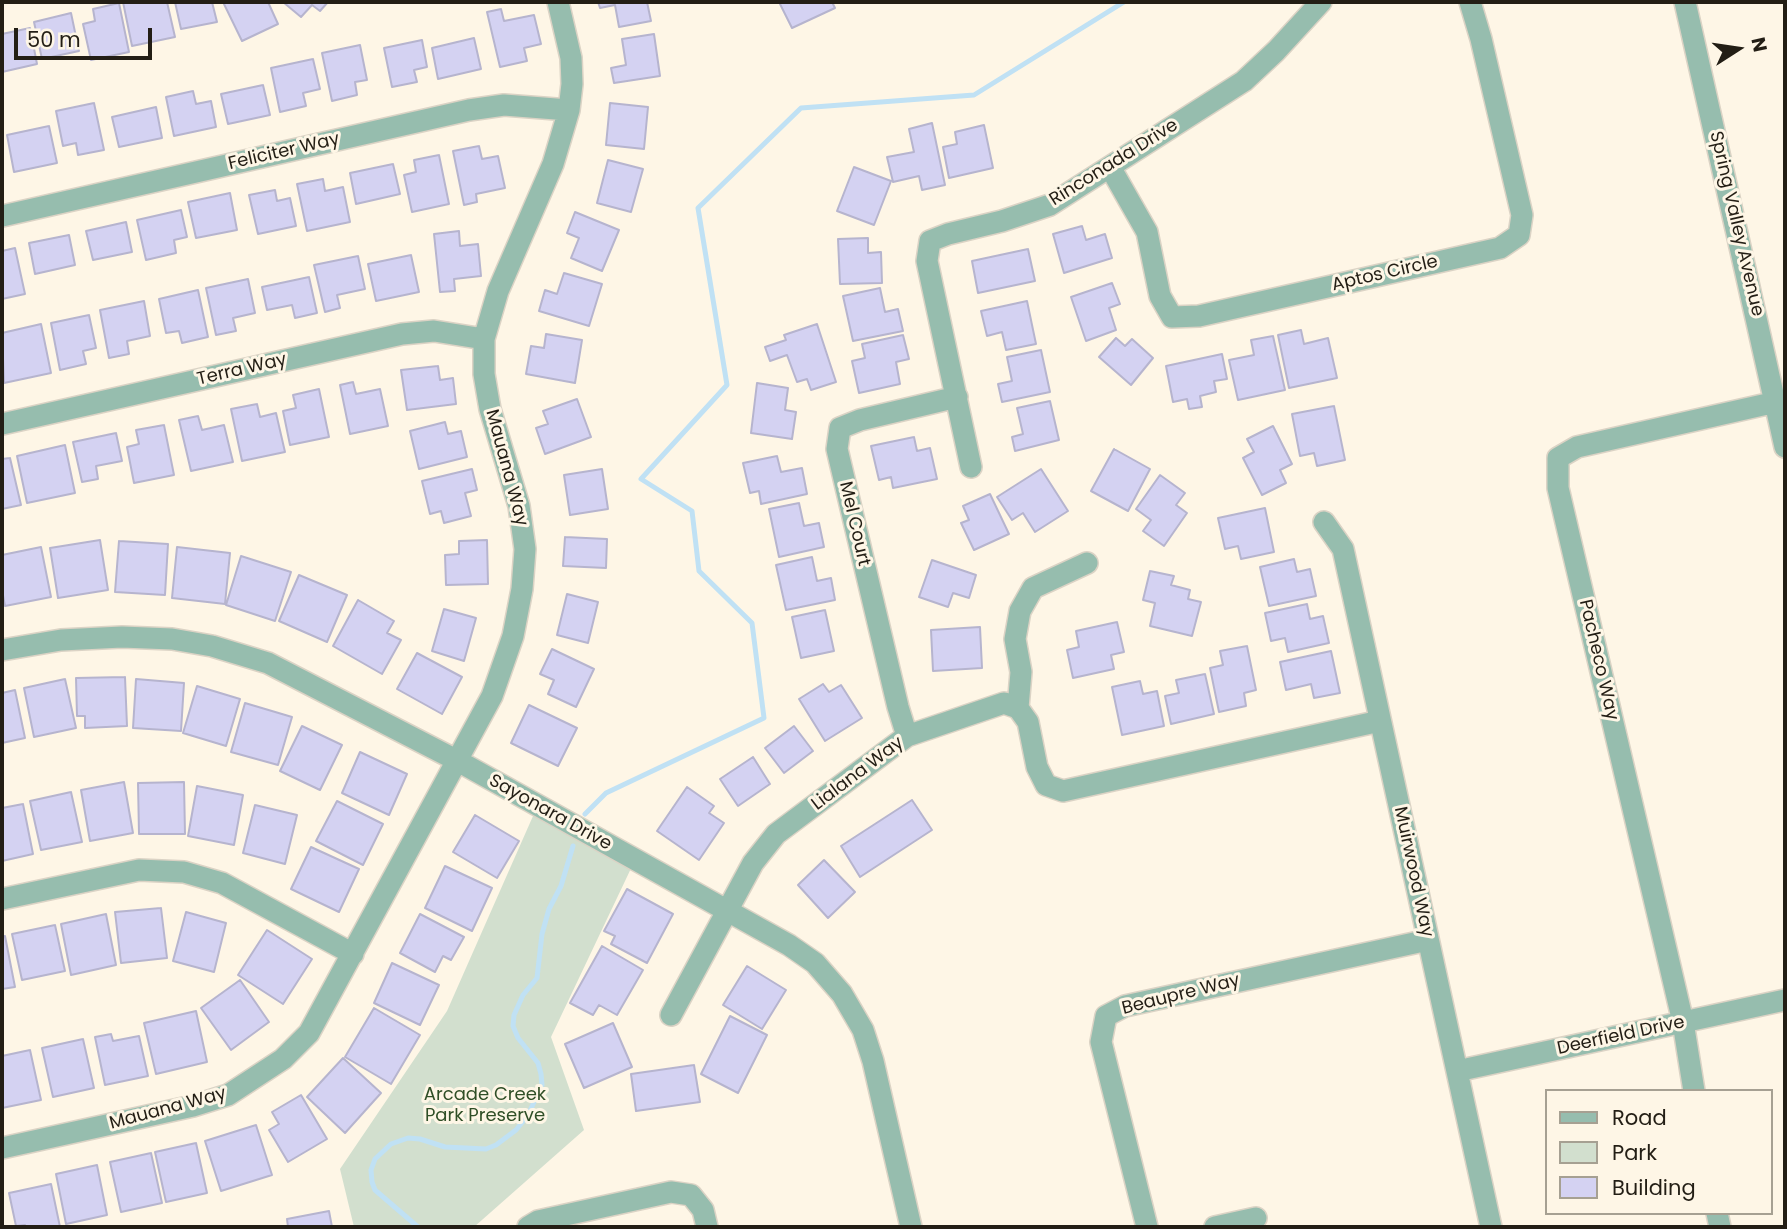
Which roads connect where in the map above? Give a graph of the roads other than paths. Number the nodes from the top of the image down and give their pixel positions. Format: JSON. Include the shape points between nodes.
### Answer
{"nodes":[{"id":1,"x":558,"y":2,"type":"edge"},
{"id":2,"x":1321,"y":2,"type":"edge"},
{"id":3,"x":1470,"y":2,"type":"edge"},
{"id":4,"x":1685,"y":2,"type":"edge"},
{"id":5,"x":569,"y":110,"type":"junction"},
{"id":6,"x":1110,"y":167,"type":"junction"},
{"id":7,"x":2,"y":216,"type":"edge"},
{"id":8,"x":484,"y":339,"type":"junction"},
{"id":9,"x":957,"y":397,"type":"junction"},
{"id":10,"x":1781,"y":401,"type":"edge"},
{"id":11,"x":2,"y":424,"type":"edge"},
{"id":12,"x":1785,"y":447,"type":"edge"},
{"id":13,"x":971,"y":467,"type":"dead end"},
{"id":14,"x":1324,"y":522,"type":"dead end"},
{"id":15,"x":1087,"y":563,"type":"dead end"},
{"id":16,"x":2,"y":650,"type":"edge"},
{"id":17,"x":1018,"y":708,"type":"junction"},
{"id":18,"x":1380,"y":721,"type":"junction"},
{"id":19,"x":907,"y":736,"type":"junction"},
{"id":20,"x":458,"y":761,"type":"junction"},
{"id":21,"x":2,"y":899,"type":"edge"},
{"id":22,"x":727,"y":909,"type":"junction"},
{"id":23,"x":1428,"y":940,"type":"junction"},
{"id":24,"x":353,"y":954,"type":"junction"},
{"id":25,"x":1785,"y":1000,"type":"edge"},
{"id":26,"x":671,"y":1015,"type":"dead end"},
{"id":27,"x":1683,"y":1022,"type":"junction"},
{"id":28,"x":1457,"y":1071,"type":"junction"},
{"id":29,"x":1694,"y":1089,"type":"edge"},
{"id":30,"x":2,"y":1148,"type":"edge"},
{"id":31,"x":1256,"y":1218,"type":"dead end"},
{"id":32,"x":528,"y":1227,"type":"edge"},
{"id":33,"x":707,"y":1227,"type":"edge"},
{"id":34,"x":911,"y":1227,"type":"edge"},
{"id":35,"x":1147,"y":1227,"type":"edge"},
{"id":36,"x":1215,"y":1227,"type":"edge"},
{"id":37,"x":1491,"y":1227,"type":"edge"}],
"edges":[{"from":1,"to":5,"type":"street","name":"Mauana Way","via":[[571,58]]},
{"from":2,"to":6,"type":"street","name":"Rinconada Drive","via":[[1244,82]]},
{"from":3,"to":6,"type":"street","name":"Aptos Circle","via":[[1522,215],[1519,235],[1500,248],[1199,316],[1172,317],[1160,296],[1147,232]]},
{"from":4,"to":10,"type":"street","name":"Spring Valley Avenue"},
{"from":5,"to":7,"type":"street","name":"Feliciter Way","via":[[504,105],[469,110]]},
{"from":5,"to":8,"type":"street","name":"Mauana Way","via":[[553,164],[498,291]]},
{"from":6,"to":9,"type":"street","name":"Rinconada Drive","via":[[1050,205],[930,241],[927,261]]},
{"from":8,"to":11,"type":"street","name":"Terra Way","via":[[434,331],[402,334]]},
{"from":8,"to":20,"type":"street","name":"Mauana Way","via":[[490,409],[519,506],[525,550],[513,636],[492,696]]},
{"from":9,"to":13,"type":"street","name":"Rinconada Drive"},
{"from":9,"to":19,"type":"street","name":"Mel Court","via":[[841,428],[836,449]]},
{"from":10,"to":12,"type":"street","name":"Spring Valley Avenue"},
{"from":10,"to":27,"type":"street","name":"Pacheco Way","via":[[1577,447],[1558,458],[1561,502]]},
{"from":14,"to":18,"type":"street","name":"Muirwood Way","via":[[1343,549]]},
{"from":15,"to":17,"type":"street","via":[[1033,588],[1020,611],[1015,639],[1021,672]]},
{"from":16,"to":20,"type":"street","name":"Sayonara Drive","via":[[61,640],[122,637],[212,646],[268,663]]},
{"from":17,"to":18,"type":"street","via":[[1028,722],[1037,767],[1046,785],[1063,791]]},
{"from":17,"to":19,"type":"street","name":"Lialana Way","via":[[1004,703]]},
{"from":18,"to":23,"type":"street","name":"Muirwood Way"},
{"from":19,"to":22,"type":"street","name":"Lialana Way","via":[[776,834]]},
{"from":20,"to":22,"type":"street","name":"Sayonara Drive"},
{"from":20,"to":24,"type":"street","name":"Mauana Way"},
{"from":21,"to":24,"type":"street","via":[[139,870],[184,872],[222,883]]},
{"from":22,"to":26,"type":"street","name":"Lialana Way"},
{"from":22,"to":34,"type":"street","name":"Sayonara Drive","via":[[815,963],[842,994],[863,1030]]},
{"from":23,"to":28,"type":"street","name":"Muirwood Way"},
{"from":23,"to":35,"type":"street","name":"Beaupre Way","via":[[1125,1006],[1106,1016],[1101,1042]]},
{"from":24,"to":30,"type":"street","name":"Mauana Way","via":[[309,1033],[283,1059],[228,1095]]},
{"from":25,"to":27,"type":"street","name":"Deerfield Drive"},
{"from":27,"to":28,"type":"street","name":"Deerfield Drive"},
{"from":27,"to":29,"type":"street","name":"Pacheco Way"},
{"from":28,"to":37,"type":"street","name":"Muirwood Way"},
{"from":31,"to":36,"type":"street"},
{"from":32,"to":33,"type":"street","via":[[671,1192],[691,1195],[703,1210]]}]}
